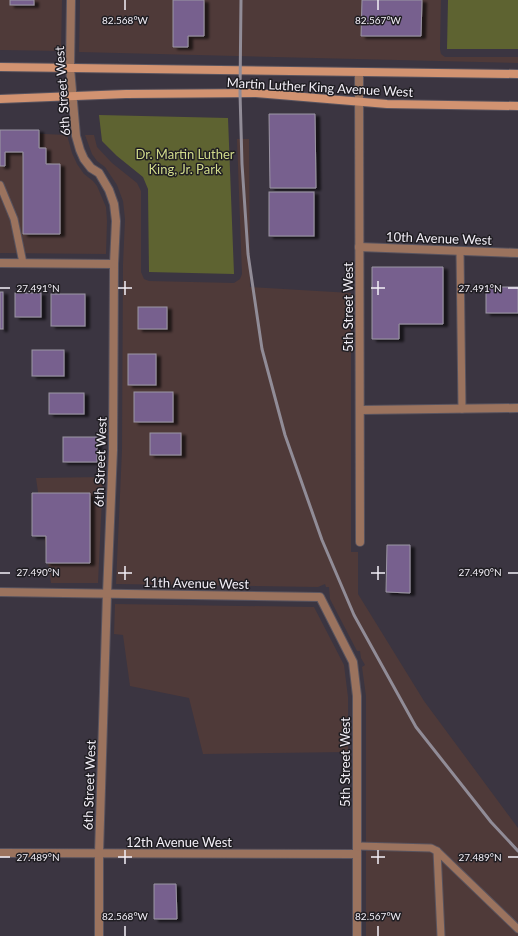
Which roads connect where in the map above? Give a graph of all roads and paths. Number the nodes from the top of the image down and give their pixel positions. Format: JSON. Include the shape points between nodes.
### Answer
{"nodes":[{"id":1,"x":70,"y":0,"type":"edge"},
{"id":2,"x":0,"y":67,"type":"edge"},
{"id":3,"x":70,"y":68,"type":"junction"},
{"id":4,"x":359,"y":72,"type":"junction"},
{"id":5,"x":518,"y":74,"type":"edge"},
{"id":6,"x":72,"y":97,"type":"junction"},
{"id":7,"x":0,"y":99,"type":"edge"},
{"id":8,"x":359,"y":102,"type":"junction"},
{"id":9,"x":518,"y":106,"type":"edge"},
{"id":10,"x":0,"y":185,"type":"edge"},
{"id":11,"x":359,"y":247,"type":"junction"},
{"id":12,"x":460,"y":251,"type":"junction"},
{"id":13,"x":518,"y":253,"type":"edge"},
{"id":14,"x":0,"y":263,"type":"edge"},
{"id":15,"x":23,"y":263,"type":"junction"},
{"id":16,"x":114,"y":264,"type":"junction"},
{"id":17,"x":518,"y":408,"type":"edge"},
{"id":18,"x":462,"y":409,"type":"junction"},
{"id":19,"x":360,"y":410,"type":"junction"},
{"id":20,"x":360,"y":542,"type":"dead end"},
{"id":21,"x":0,"y":592,"type":"edge"},
{"id":22,"x":107,"y":594,"type":"junction"},
{"id":23,"x":320,"y":597,"type":"joint"},
{"id":24,"x":357,"y":850,"type":"junction"},
{"id":25,"x":437,"y":851,"type":"junction"},
{"id":26,"x":0,"y":853,"type":"edge"},
{"id":27,"x":99,"y":853,"type":"junction"},
{"id":28,"x":518,"y":929,"type":"edge"},
{"id":29,"x":99,"y":936,"type":"edge"},
{"id":30,"x":357,"y":936,"type":"edge"},
{"id":31,"x":441,"y":936,"type":"edge"}],
"edges":[{"from":1,"to":3,"type":"street","name":"6th Street West"},
{"from":2,"to":3,"type":"street","name":"Martin Luther King Avenue West"},
{"from":3,"to":4,"type":"street","name":"Martin Luther King Avenue West"},
{"from":3,"to":6,"type":"street","name":"6th Street West"},
{"from":4,"to":5,"type":"street","name":"Martin Luther King Avenue West"},
{"from":4,"to":8,"type":"street","name":"5th Street West"},
{"from":6,"to":7,"type":"street","name":"Martin Luther King Avenue West"},
{"from":6,"to":8,"type":"street","name":"Martin Luther King Avenue West","via":[[256,93]]},
{"from":6,"to":16,"type":"street","name":"6th Street West","via":[[80,150],[91,168],[104,180],[114,204]]},
{"from":8,"to":9,"type":"street","name":"Martin Luther King Avenue West"},
{"from":8,"to":11,"type":"street","name":"5th Street West"},
{"from":10,"to":15,"type":"lane","via":[[14,219]]},
{"from":11,"to":12,"type":"street","name":"10th Avenue West"},
{"from":11,"to":19,"type":"street","name":"5th Street West"},
{"from":12,"to":13,"type":"street","name":"10th Avenue West"},
{"from":12,"to":18,"type":"lane"},
{"from":14,"to":15,"type":"street"},
{"from":15,"to":16,"type":"street"},
{"from":16,"to":22,"type":"street","name":"6th Street West","via":[[113,450]]},
{"from":17,"to":18,"type":"street"},
{"from":18,"to":19,"type":"street"},
{"from":19,"to":20,"type":"street","name":"5th Street West"},
{"from":21,"to":22,"type":"street","name":"11th Avenue West"},
{"from":22,"to":23,"type":"street","name":"11th Avenue West"},
{"from":22,"to":27,"type":"street","name":"6th Street West"},
{"from":23,"to":24,"type":"street","name":"5th Street West","via":[[353,662],[357,696]]},
{"from":24,"to":25,"type":"lane","via":[[424,847]]},
{"from":24,"to":27,"type":"street","name":"12th Avenue West"},
{"from":24,"to":30,"type":"street","name":"5th Street West"},
{"from":25,"to":28,"type":"lane"},
{"from":25,"to":31,"type":"lane"},
{"from":26,"to":27,"type":"street","name":"12th Avenue West"},
{"from":27,"to":29,"type":"street","name":"6th Street West"}]}
